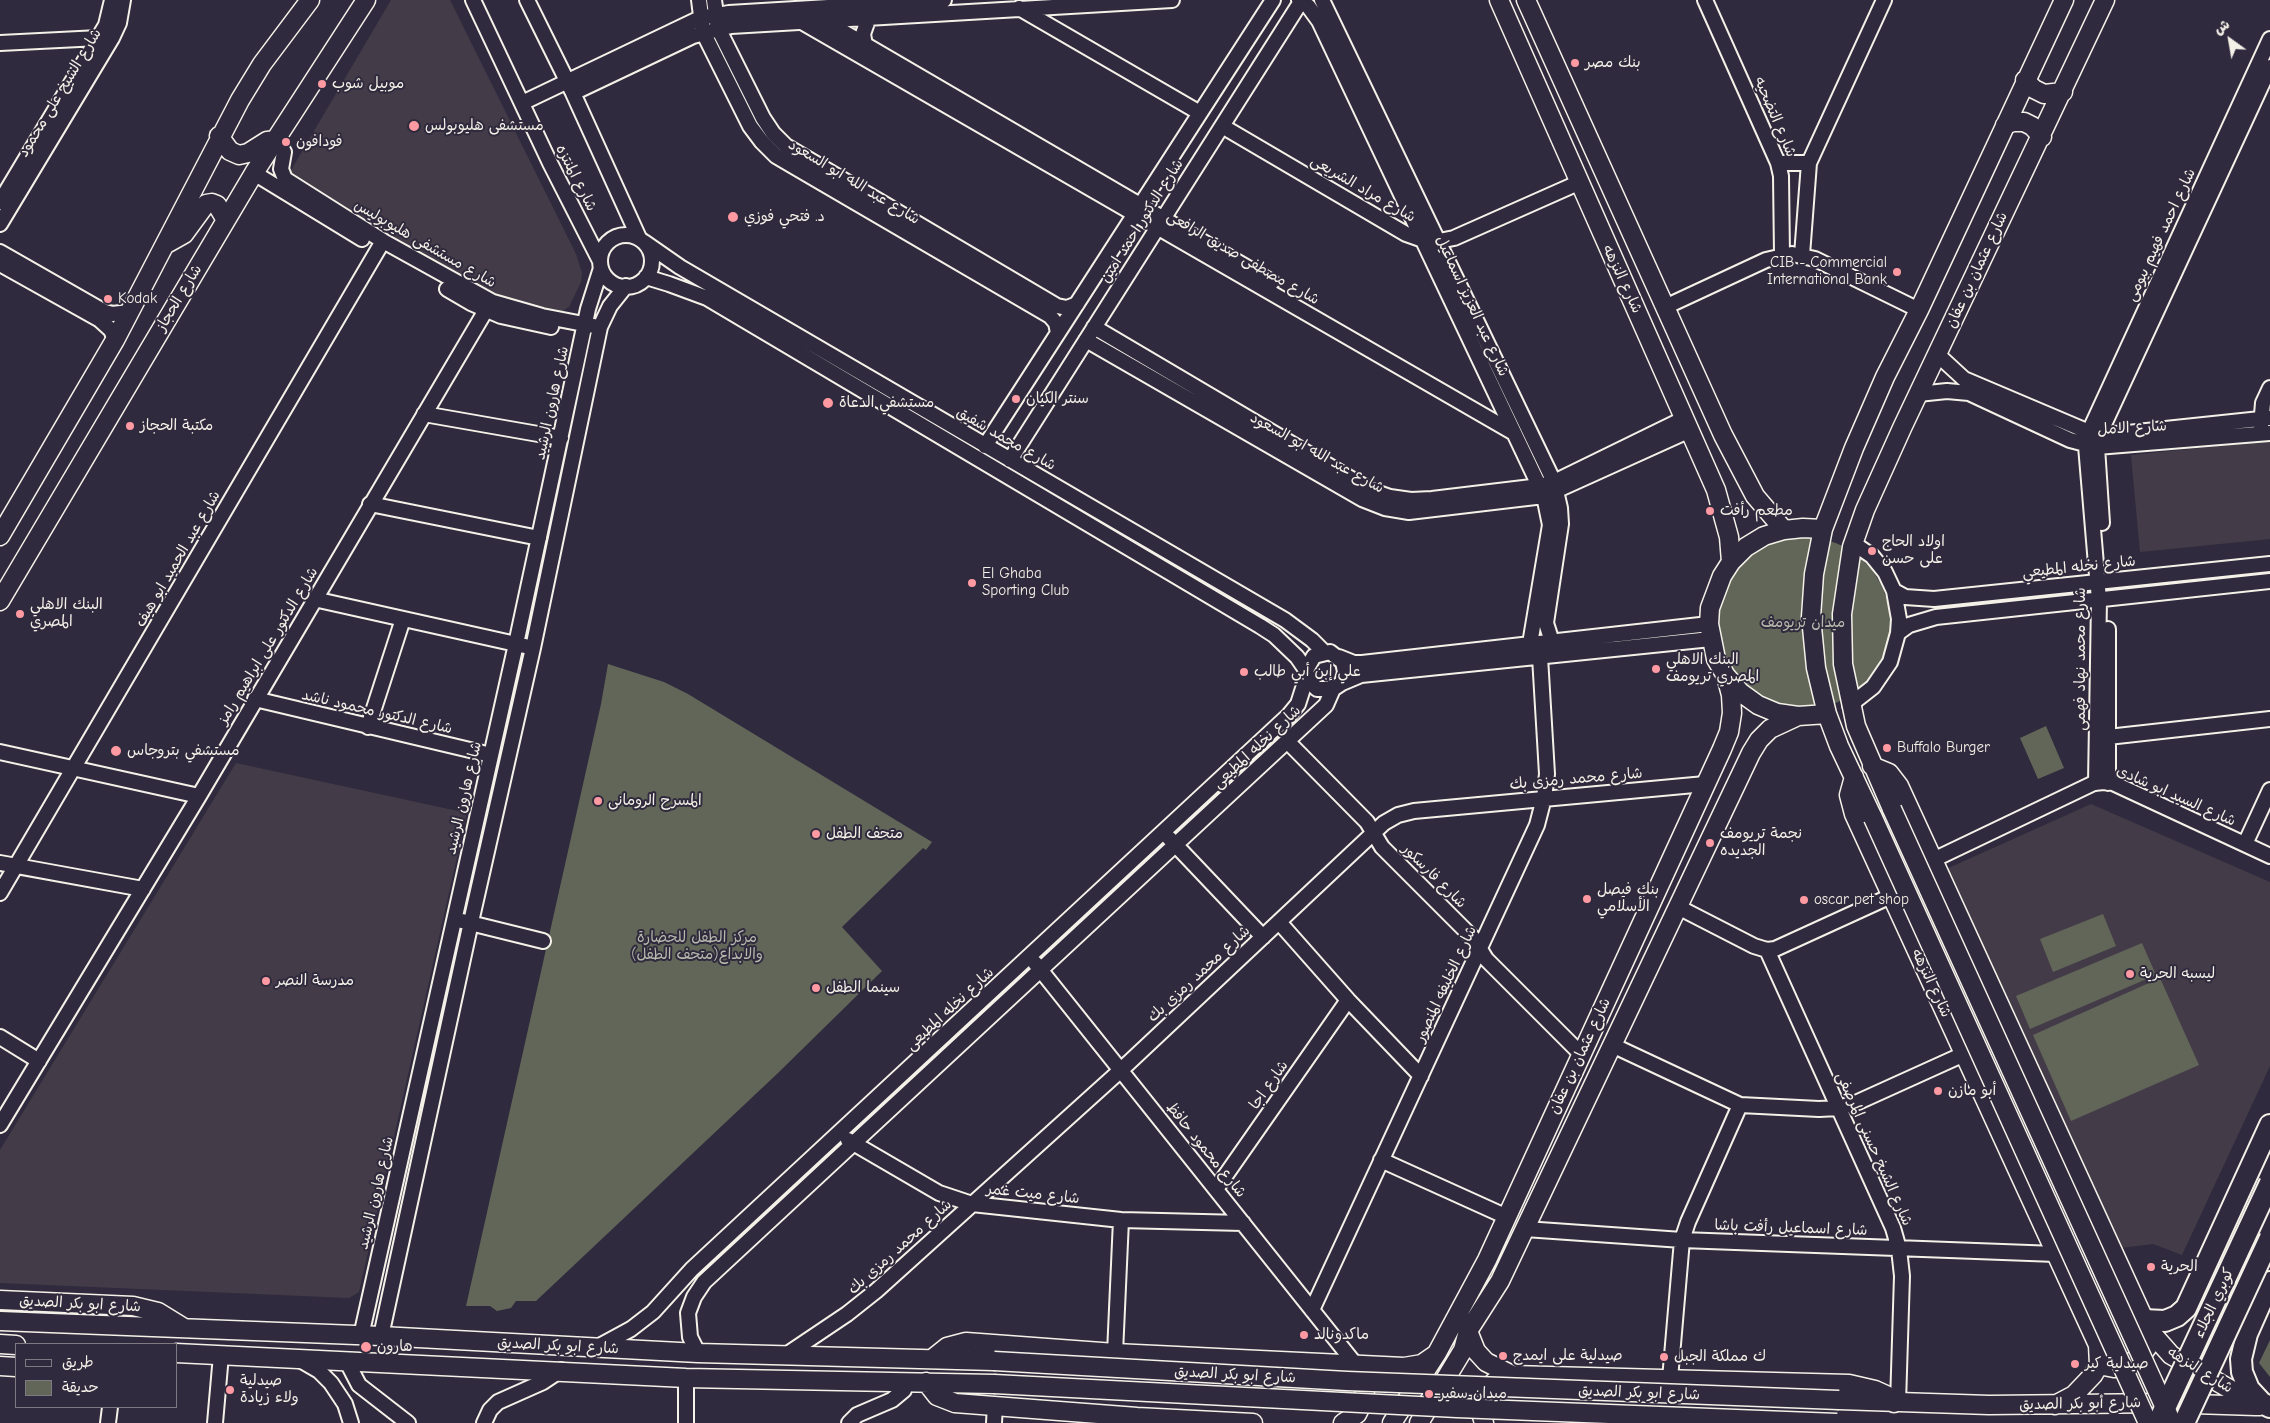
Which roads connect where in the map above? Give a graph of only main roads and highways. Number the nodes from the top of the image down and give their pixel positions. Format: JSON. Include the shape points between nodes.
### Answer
{"nodes":[{"id":1,"x":310,"y":0,"type":"edge"},
{"id":2,"x":366,"y":0,"type":"edge"},
{"id":3,"x":1499,"y":0,"type":"edge"},
{"id":4,"x":2064,"y":0,"type":"edge"},
{"id":5,"x":2105,"y":0,"type":"edge"},
{"id":6,"x":1531,"y":3,"type":"edge"},
{"id":7,"x":2025,"y":80,"type":"junction"},
{"id":8,"x":2063,"y":92,"type":"junction"},
{"id":9,"x":2005,"y":125,"type":"junction"},
{"id":10,"x":219,"y":136,"type":"junction"},
{"id":11,"x":2042,"y":137,"type":"junction"},
{"id":12,"x":277,"y":140,"type":"junction"},
{"id":13,"x":226,"y":220,"type":"junction"},
{"id":14,"x":168,"y":242,"type":"junction"},
{"id":15,"x":1823,"y":529,"type":"junction"},
{"id":16,"x":1784,"y":530,"type":"junction"},
{"id":17,"x":0,"y":536,"type":"edge"},
{"id":18,"x":1731,"y":562,"type":"junction"},
{"id":19,"x":0,"y":602,"type":"edge"},
{"id":20,"x":1726,"y":676,"type":"junction"},
{"id":21,"x":1827,"y":714,"type":"junction"},
{"id":22,"x":1798,"y":716,"type":"junction"},
{"id":23,"x":1751,"y":752,"type":"junction"},
{"id":24,"x":1872,"y":766,"type":"junction"},
{"id":25,"x":1854,"y":777,"type":"junction"},
{"id":26,"x":1707,"y":780,"type":"junction"},
{"id":27,"x":2270,"y":1124,"type":"edge"},
{"id":28,"x":2270,"y":1183,"type":"edge"},
{"id":29,"x":2270,"y":1238,"type":"edge"},
{"id":30,"x":2205,"y":1271,"type":"junction"},
{"id":31,"x":2267,"y":1289,"type":"edge"},
{"id":32,"x":0,"y":1300,"type":"edge"},
{"id":33,"x":0,"y":1321,"type":"edge"},
{"id":34,"x":184,"y":1328,"type":"junction"},
{"id":35,"x":2148,"y":1328,"type":"junction"},
{"id":36,"x":1468,"y":1331,"type":"junction"},
{"id":37,"x":0,"y":1344,"type":"edge"},
{"id":38,"x":15,"y":1345,"type":"edge"},
{"id":39,"x":1437,"y":1353,"type":"junction"},
{"id":40,"x":178,"y":1354,"type":"edge"},
{"id":41,"x":932,"y":1359,"type":"junction"},
{"id":42,"x":1356,"y":1365,"type":"junction"},
{"id":43,"x":2098,"y":1365,"type":"junction"},
{"id":44,"x":1512,"y":1375,"type":"junction"},
{"id":45,"x":926,"y":1382,"type":"junction"},
{"id":46,"x":1896,"y":1403,"type":"junction"},
{"id":47,"x":2055,"y":1405,"type":"junction"},
{"id":48,"x":2265,"y":1406,"type":"edge"},
{"id":49,"x":1137,"y":1420,"type":"edge"},
{"id":50,"x":1253,"y":1423,"type":"edge"},
{"id":51,"x":1343,"y":1423,"type":"edge"},
{"id":52,"x":1392,"y":1423,"type":"edge"},
{"id":53,"x":1419,"y":1423,"type":"edge"},
{"id":54,"x":1484,"y":1423,"type":"edge"},
{"id":55,"x":1839,"y":1423,"type":"edge"},
{"id":56,"x":2148,"y":1423,"type":"edge"},
{"id":57,"x":2158,"y":1423,"type":"edge"},
{"id":58,"x":2172,"y":1423,"type":"edge"},
{"id":59,"x":2184,"y":1423,"type":"edge"}],
"edges":[{"from":1,"to":10,"type":"main road","via":[[262,64]]},
{"from":2,"to":12,"type":"main road","name":"شارع الحجاز"},
{"from":3,"to":18,"type":"main road","name":"شارع النزهه","via":[[1724,513]]},
{"from":4,"to":7,"type":"main road"},
{"from":5,"to":8,"type":"main road","name":"شارع عثمان بن عفان"},
{"from":6,"to":16,"type":"main road","name":"شارع النزهه","via":[[1744,477],[1768,514]]},
{"from":7,"to":8,"type":"main road","via":[[2044,94]]},
{"from":7,"to":9,"type":"main road"},
{"from":8,"to":11,"type":"main road","name":"شارع عثمان بن عفان"},
{"from":9,"to":11,"type":"main road","via":[[2024,122]]},
{"from":9,"to":15,"type":"main road","via":[[1858,439]]},
{"from":10,"to":12,"type":"main road","via":[[230,151],[238,155],[248,153],[267,141]]},
{"from":10,"to":14,"type":"main road"},
{"from":11,"to":24,"type":"main road","name":"شارع عثمان بن عفان","via":[[1918,394],[1853,543],[1842,614],[1843,664],[1850,705]]},
{"from":12,"to":13,"type":"main road","name":"شارع الحجاز"},
{"from":13,"to":14,"type":"main road","via":[[217,205],[206,204],[184,234]]},
{"from":13,"to":19,"type":"main road","name":"شارع الحجاز"},
{"from":14,"to":17,"type":"main road","via":[[115,340]]},
{"from":15,"to":16,"type":"main road"},
{"from":15,"to":21,"type":"main road","via":[[1814,574],[1811,617],[1816,668]]},
{"from":16,"to":18,"type":"main road","via":[[1746,547]]},
{"from":18,"to":20,"type":"main road","via":[[1714,591],[1710,632],[1716,659]]},
{"from":20,"to":22,"type":"main road","via":[[1758,705],[1777,713]]},
{"from":20,"to":26,"type":"main road","name":"شارع عثمان بن عفان","via":[[1732,713],[1729,732]]},
{"from":21,"to":22,"type":"main road"},
{"from":21,"to":25,"type":"main road"},
{"from":22,"to":23,"type":"main road","name":"شارع عثمان بن عفان","via":[[1770,729]]},
{"from":23,"to":26,"type":"main road","via":[[1746,745],[1736,745],[1719,772]]},
{"from":23,"to":36,"type":"main road","name":"شارع عثمان بن عفان","via":[[1500,1281]]},
{"from":24,"to":35,"type":"main road","name":"شارع النزهه","via":[[1895,779]]},
{"from":24,"to":58,"type":"main road","bridge":true},
{"from":25,"to":43,"type":"main road","name":"شارع النزهه","via":[[1850,805],[2096,1339],[2100,1352]]},
{"from":25,"to":56,"type":"main road","bridge":true},
{"from":26,"to":39,"type":"main road","name":"شارع عثمان بن عفان","via":[[1487,1260]]},
{"from":27,"to":30,"type":"highway"},
{"from":28,"to":57,"type":"highway","name":"كوبري الجلاء","bridge":true},
{"from":29,"to":59,"type":"highway","name":"كوبري الجلاء","bridge":true},
{"from":30,"to":31,"type":"highway","via":[[2216,1290],[2228,1298],[2242,1301]]},
{"from":30,"to":35,"type":"highway","via":[[2182,1312]]},
{"from":31,"to":48,"type":"highway","via":[[2244,1340],[2241,1359],[2246,1383]]},
{"from":32,"to":34,"type":"main road","name":"شارع ابو بكر الصديق","via":[[133,1306],[158,1312]]},
{"from":33,"to":34,"type":"main road","name":"شارع ابو بكر الصديق"},
{"from":34,"to":41,"type":"main road","name":"شارع ابو بكر الصديق","via":[[698,1353]]},
{"from":35,"to":43,"type":"main road","via":[[2141,1356],[2114,1368]]},
{"from":35,"to":48,"type":"main road","name":"شارع النزهه","via":[[2171,1354]]},
{"from":36,"to":44,"type":"main road","name":"شارع ابو بكر الصديق","via":[[1476,1351],[1486,1362]]},
{"from":36,"to":53,"type":"main road","name":"شارع عثمان بن عفان","via":[[1463,1350]]},
{"from":37,"to":38,"type":"main road"},
{"from":39,"to":42,"type":"main road","name":"شارع ابو بكر الصديق","via":[[1428,1362],[1416,1366]]},
{"from":39,"to":52,"type":"main road","name":"شارع عثمان بن عفان"},
{"from":40,"to":45,"type":"main road","name":"شارع ابو بكر الصديق","via":[[686,1378]]},
{"from":41,"to":42,"type":"main road","name":"شارع ابو بكر الصديق","via":[[947,1347],[961,1343]]},
{"from":41,"to":46,"type":"main road","name":"شارع ابو بكر الصديق","bridge":true,"via":[[1347,1381]]},
{"from":42,"to":51,"type":"main road","via":[[1364,1381],[1365,1398],[1357,1414]]},
{"from":43,"to":47,"type":"main road","via":[[2079,1390]]},
{"from":44,"to":46,"type":"main road","name":"شارع ابو بكر الصديق","via":[[1850,1384],[1875,1390]]},
{"from":44,"to":54,"type":"main road","via":[[1497,1379],[1487,1388],[1481,1407]]},
{"from":45,"to":49,"type":"main road","via":[[934,1393],[946,1400]]},
{"from":45,"to":55,"type":"main road","name":"شارع ابو بكر الصديق","bridge":true},
{"from":46,"to":47,"type":"main road","name":"شارع أبو بكر الصديق"},
{"from":47,"to":48,"type":"main road","name":"شارع أبو بكر الصديق","via":[[2179,1403]]},
{"from":49,"to":50,"type":"main road"}]}
